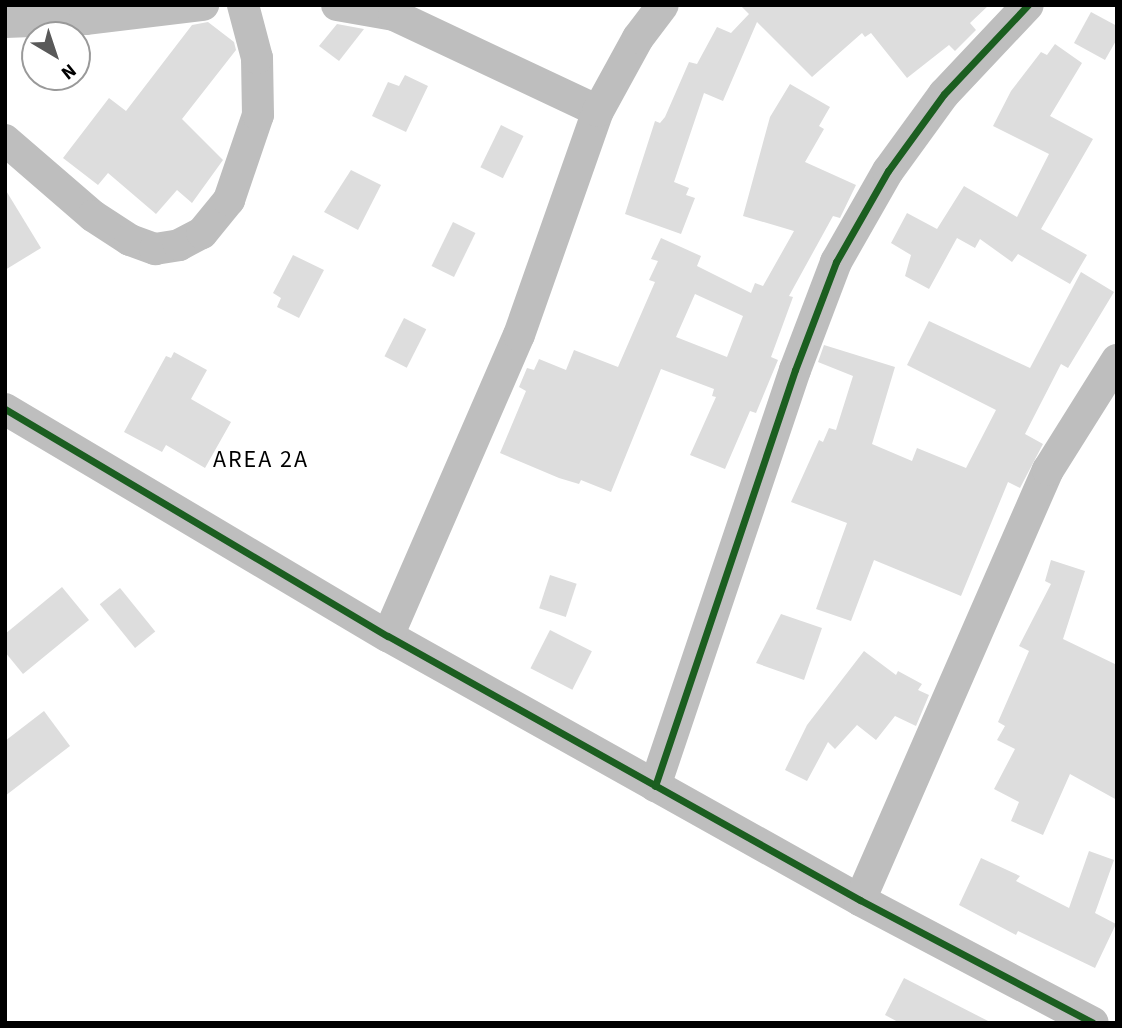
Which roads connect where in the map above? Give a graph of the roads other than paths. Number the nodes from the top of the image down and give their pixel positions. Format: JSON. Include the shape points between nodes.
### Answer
{"nodes":[{"id":1,"x":204,"y":5,"type":"edge"},
{"id":2,"x":243,"y":5,"type":"edge"},
{"id":3,"x":337,"y":5,"type":"edge"},
{"id":4,"x":663,"y":5,"type":"edge"},
{"id":5,"x":1028,"y":5,"type":"edge"},
{"id":6,"x":5,"y":22,"type":"edge"},
{"id":7,"x":598,"y":111,"type":"junction"},
{"id":8,"x":5,"y":140,"type":"edge"},
{"id":9,"x":1117,"y":359,"type":"edge"},
{"id":10,"x":5,"y":410,"type":"edge"},
{"id":11,"x":388,"y":636,"type":"junction"},
{"id":12,"x":655,"y":786,"type":"junction"},
{"id":13,"x":860,"y":900,"type":"junction"},
{"id":14,"x":1093,"y":1023,"type":"edge"}],
"edges":[{"from":1,"to":6,"type":"street","via":[[85,19]]},
{"from":2,"to":8,"type":"street","via":[[257,58],[258,115],[229,200],[202,233],[179,245],[155,249],[130,240],[93,216]]},
{"from":3,"to":7,"type":"street","via":[[394,15]]},
{"from":4,"to":7,"type":"street"},
{"from":5,"to":12,"type":"street","via":[[944,94],[888,171],[836,262]]},
{"from":7,"to":11,"type":"street","via":[[519,335]]},
{"from":9,"to":13,"type":"street","via":[[1048,470]]},
{"from":10,"to":11,"type":"street"},
{"from":11,"to":12,"type":"street"},
{"from":12,"to":13,"type":"street"},
{"from":13,"to":14,"type":"street"}]}
